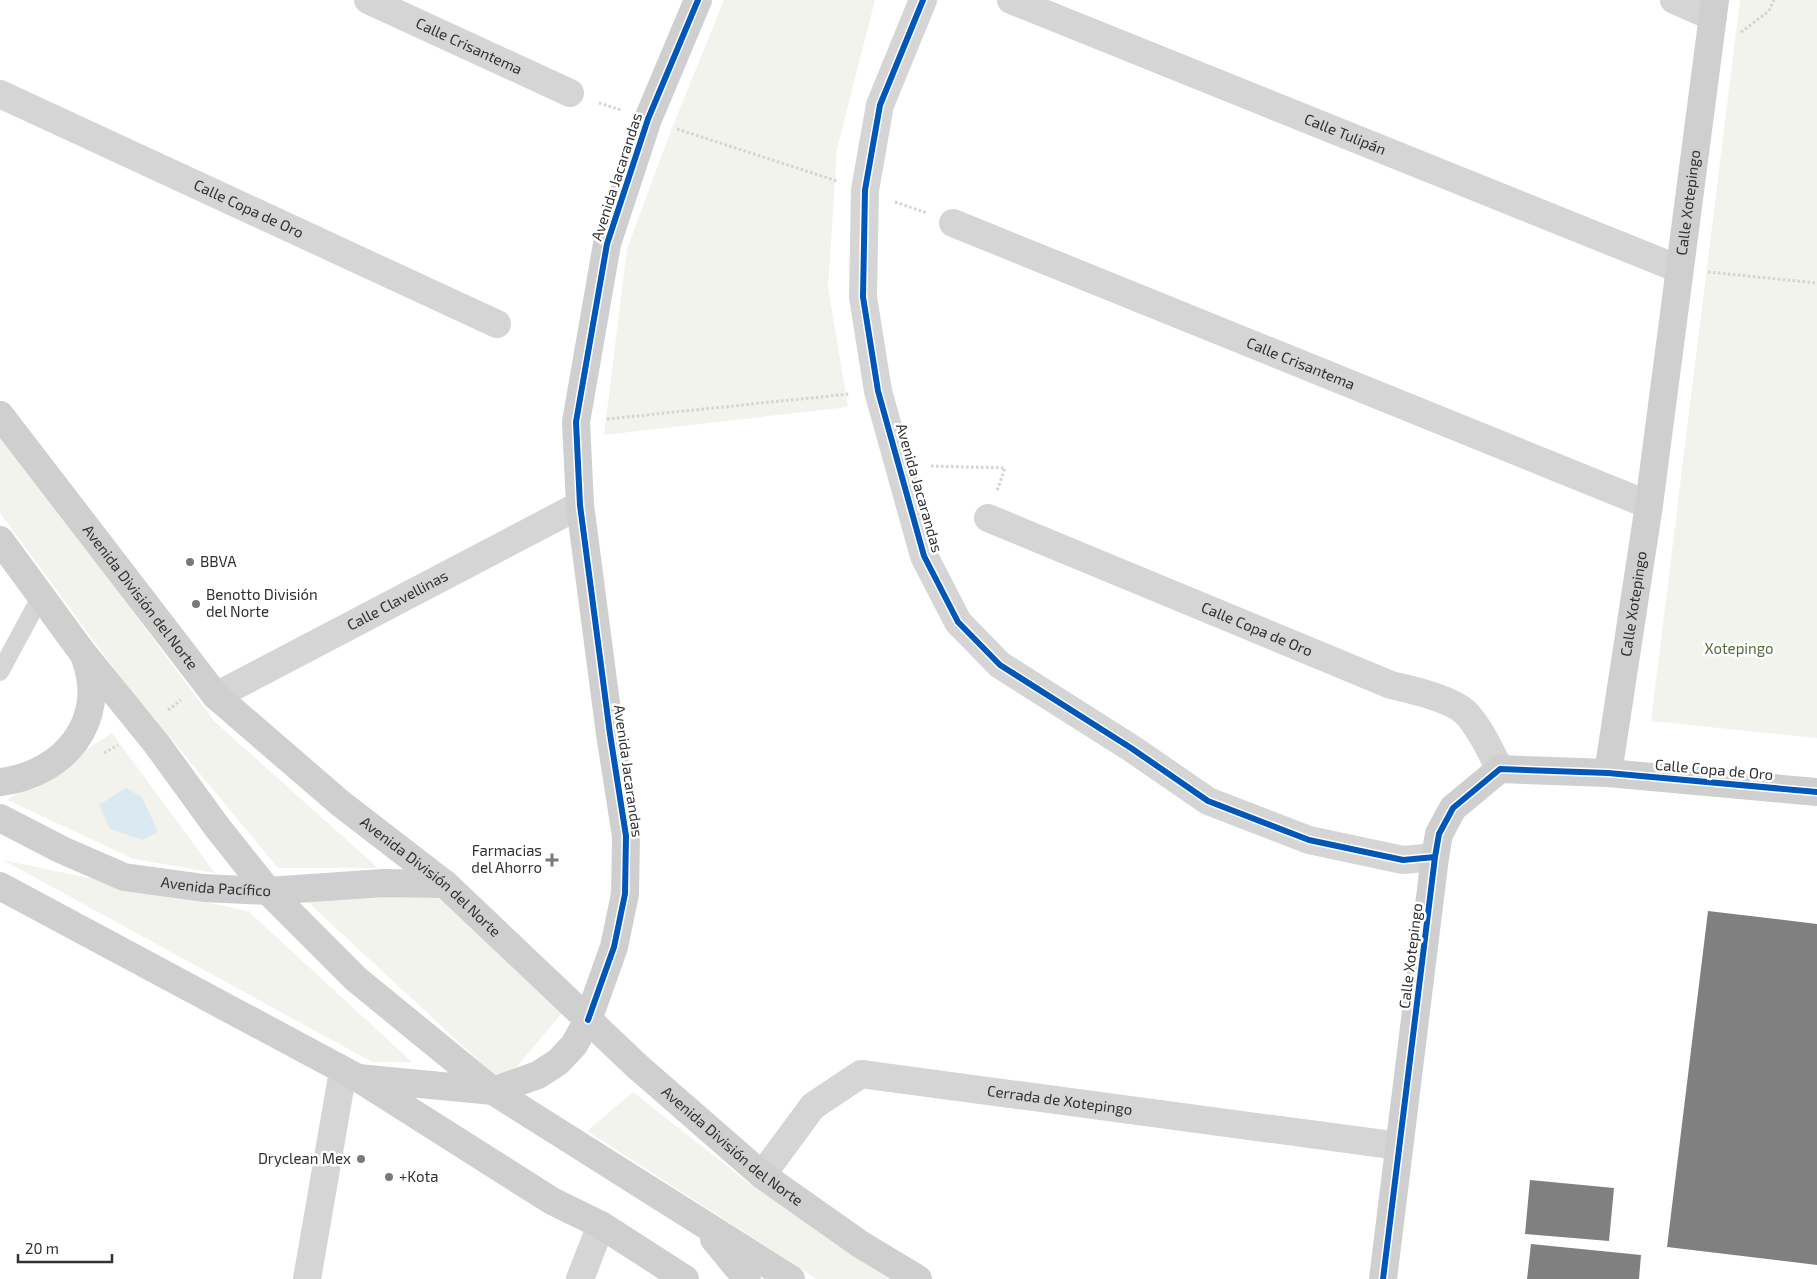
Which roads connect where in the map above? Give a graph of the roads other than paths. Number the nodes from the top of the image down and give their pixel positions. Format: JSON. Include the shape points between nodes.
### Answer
{"nodes":[{"id":1,"x":368,"y":0,"type":"edge"},
{"id":2,"x":698,"y":0,"type":"edge"},
{"id":3,"x":923,"y":0,"type":"edge"},
{"id":4,"x":1011,"y":0,"type":"edge"},
{"id":5,"x":1674,"y":0,"type":"edge"},
{"id":6,"x":1714,"y":9,"type":"edge"},
{"id":7,"x":570,"y":92,"type":"road end"},
{"id":8,"x":0,"y":94,"type":"edge"},
{"id":9,"x":953,"y":223,"type":"road end"},
{"id":10,"x":1679,"y":269,"type":"junction"},
{"id":11,"x":497,"y":324,"type":"dead end"},
{"id":12,"x":0,"y":415,"type":"edge"},
{"id":13,"x":580,"y":505,"type":"junction"},
{"id":14,"x":1649,"y":505,"type":"junction"},
{"id":15,"x":988,"y":518,"type":"road end"},
{"id":16,"x":0,"y":540,"type":"edge"},
{"id":17,"x":41,"y":596,"type":"junction"},
{"id":18,"x":82,"y":652,"type":"junction"},
{"id":19,"x":0,"y":672,"type":"edge"},
{"id":20,"x":216,"y":696,"type":"junction"},
{"id":21,"x":1500,"y":769,"type":"junction"},
{"id":22,"x":1608,"y":773,"type":"junction"},
{"id":23,"x":0,"y":782,"type":"edge"},
{"id":24,"x":1817,"y":792,"type":"edge"},
{"id":25,"x":0,"y":818,"type":"edge"},
{"id":26,"x":1436,"y":857,"type":"junction"},
{"id":27,"x":445,"y":884,"type":"junction"},
{"id":28,"x":0,"y":886,"type":"edge"},
{"id":29,"x":268,"y":890,"type":"junction"},
{"id":30,"x":588,"y":1020,"type":"junction"},
{"id":31,"x":351,"y":1075,"type":"junction"},
{"id":32,"x":493,"y":1091,"type":"junction"},
{"id":33,"x":1399,"y":1146,"type":"junction"},
{"id":34,"x":762,"y":1175,"type":"junction"},
{"id":35,"x":699,"y":1220,"type":"junction"},
{"id":36,"x":601,"y":1225,"type":"junction"},
{"id":37,"x":307,"y":1279,"type":"edge"},
{"id":38,"x":580,"y":1279,"type":"edge"},
{"id":39,"x":685,"y":1279,"type":"edge"},
{"id":40,"x":747,"y":1279,"type":"edge"},
{"id":41,"x":791,"y":1279,"type":"edge"},
{"id":42,"x":918,"y":1279,"type":"edge"},
{"id":43,"x":1383,"y":1279,"type":"edge"}],
"edges":[{"from":1,"to":7,"type":"street","name":"Calle Crisantema"},
{"from":2,"to":13,"type":"street","name":"Avenida Jacarandas","via":[[648,120],[607,244],[576,422]]},
{"from":3,"to":26,"type":"street","name":"Avenida Jacarandas","via":[[880,105],[865,190],[863,297],[878,391],[924,556],[958,622],[1000,665],[1208,801],[1309,840],[1403,860]]},
{"from":4,"to":10,"type":"street","name":"Calle Tulipán"},
{"from":5,"to":6,"type":"street"},
{"from":6,"to":10,"type":"street","name":"Calle Xotepingo"},
{"from":8,"to":11,"type":"street","name":"Calle Copa de Oro"},
{"from":9,"to":14,"type":"street","name":"Calle Crisantema"},
{"from":10,"to":14,"type":"street","name":"Calle Xotepingo"},
{"from":12,"to":20,"type":"street","name":"Avenida División del Norte"},
{"from":13,"to":20,"type":"street","name":"Calle Clavellinas"},
{"from":13,"to":30,"type":"street","name":"Avenida Jacarandas","via":[[626,836],[625,894],[614,947]]},
{"from":14,"to":22,"type":"street","name":"Calle Xotepingo"},
{"from":15,"to":21,"type":"street","name":"Calle Copa de Oro","via":[[1391,684],[1436,697],[1465,712]]},
{"from":16,"to":17,"type":"street"},
{"from":17,"to":18,"type":"street"},
{"from":17,"to":19,"type":"lane"},
{"from":18,"to":23,"type":"street","via":[[90,671],[91,692],[81,732],[69,749],[48,767],[22,779]]},
{"from":18,"to":29,"type":"street"},
{"from":20,"to":27,"type":"street","name":"Avenida División del Norte","via":[[340,803]]},
{"from":21,"to":22,"type":"street"},
{"from":21,"to":26,"type":"street","name":"Calle Xotepingo","via":[[1453,808],[1439,834]]},
{"from":22,"to":24,"type":"street","name":"Calle Copa de Oro"},
{"from":25,"to":29,"type":"street","name":"Avenida Pacífico","via":[[124,877],[204,888]]},
{"from":26,"to":33,"type":"street","name":"Calle Xotepingo"},
{"from":27,"to":29,"type":"street","name":"Avenida Pacífico","via":[[383,883]]},
{"from":27,"to":30,"type":"street","name":"Avenida División del Norte"},
{"from":28,"to":31,"type":"street"},
{"from":29,"to":32,"type":"street","via":[[356,979]]},
{"from":30,"to":32,"type":"street","name":"Avenida Jacarandas","via":[[574,1045],[558,1062],[538,1075]]},
{"from":30,"to":34,"type":"street","name":"Avenida División del Norte"},
{"from":31,"to":32,"type":"street"},
{"from":31,"to":36,"type":"street","via":[[552,1201]]},
{"from":31,"to":37,"type":"street"},
{"from":32,"to":35,"type":"street"},
{"from":33,"to":34,"type":"street","name":"Cerrada de Xotepingo","via":[[861,1074],[814,1106]]},
{"from":33,"to":43,"type":"street","name":"Calle Xotepingo"},
{"from":34,"to":42,"type":"street","name":"Avenida División del Norte","via":[[860,1244]]},
{"from":35,"to":40,"type":"street"},
{"from":35,"to":41,"type":"street"},
{"from":36,"to":38,"type":"street"},
{"from":36,"to":39,"type":"street"}]}
